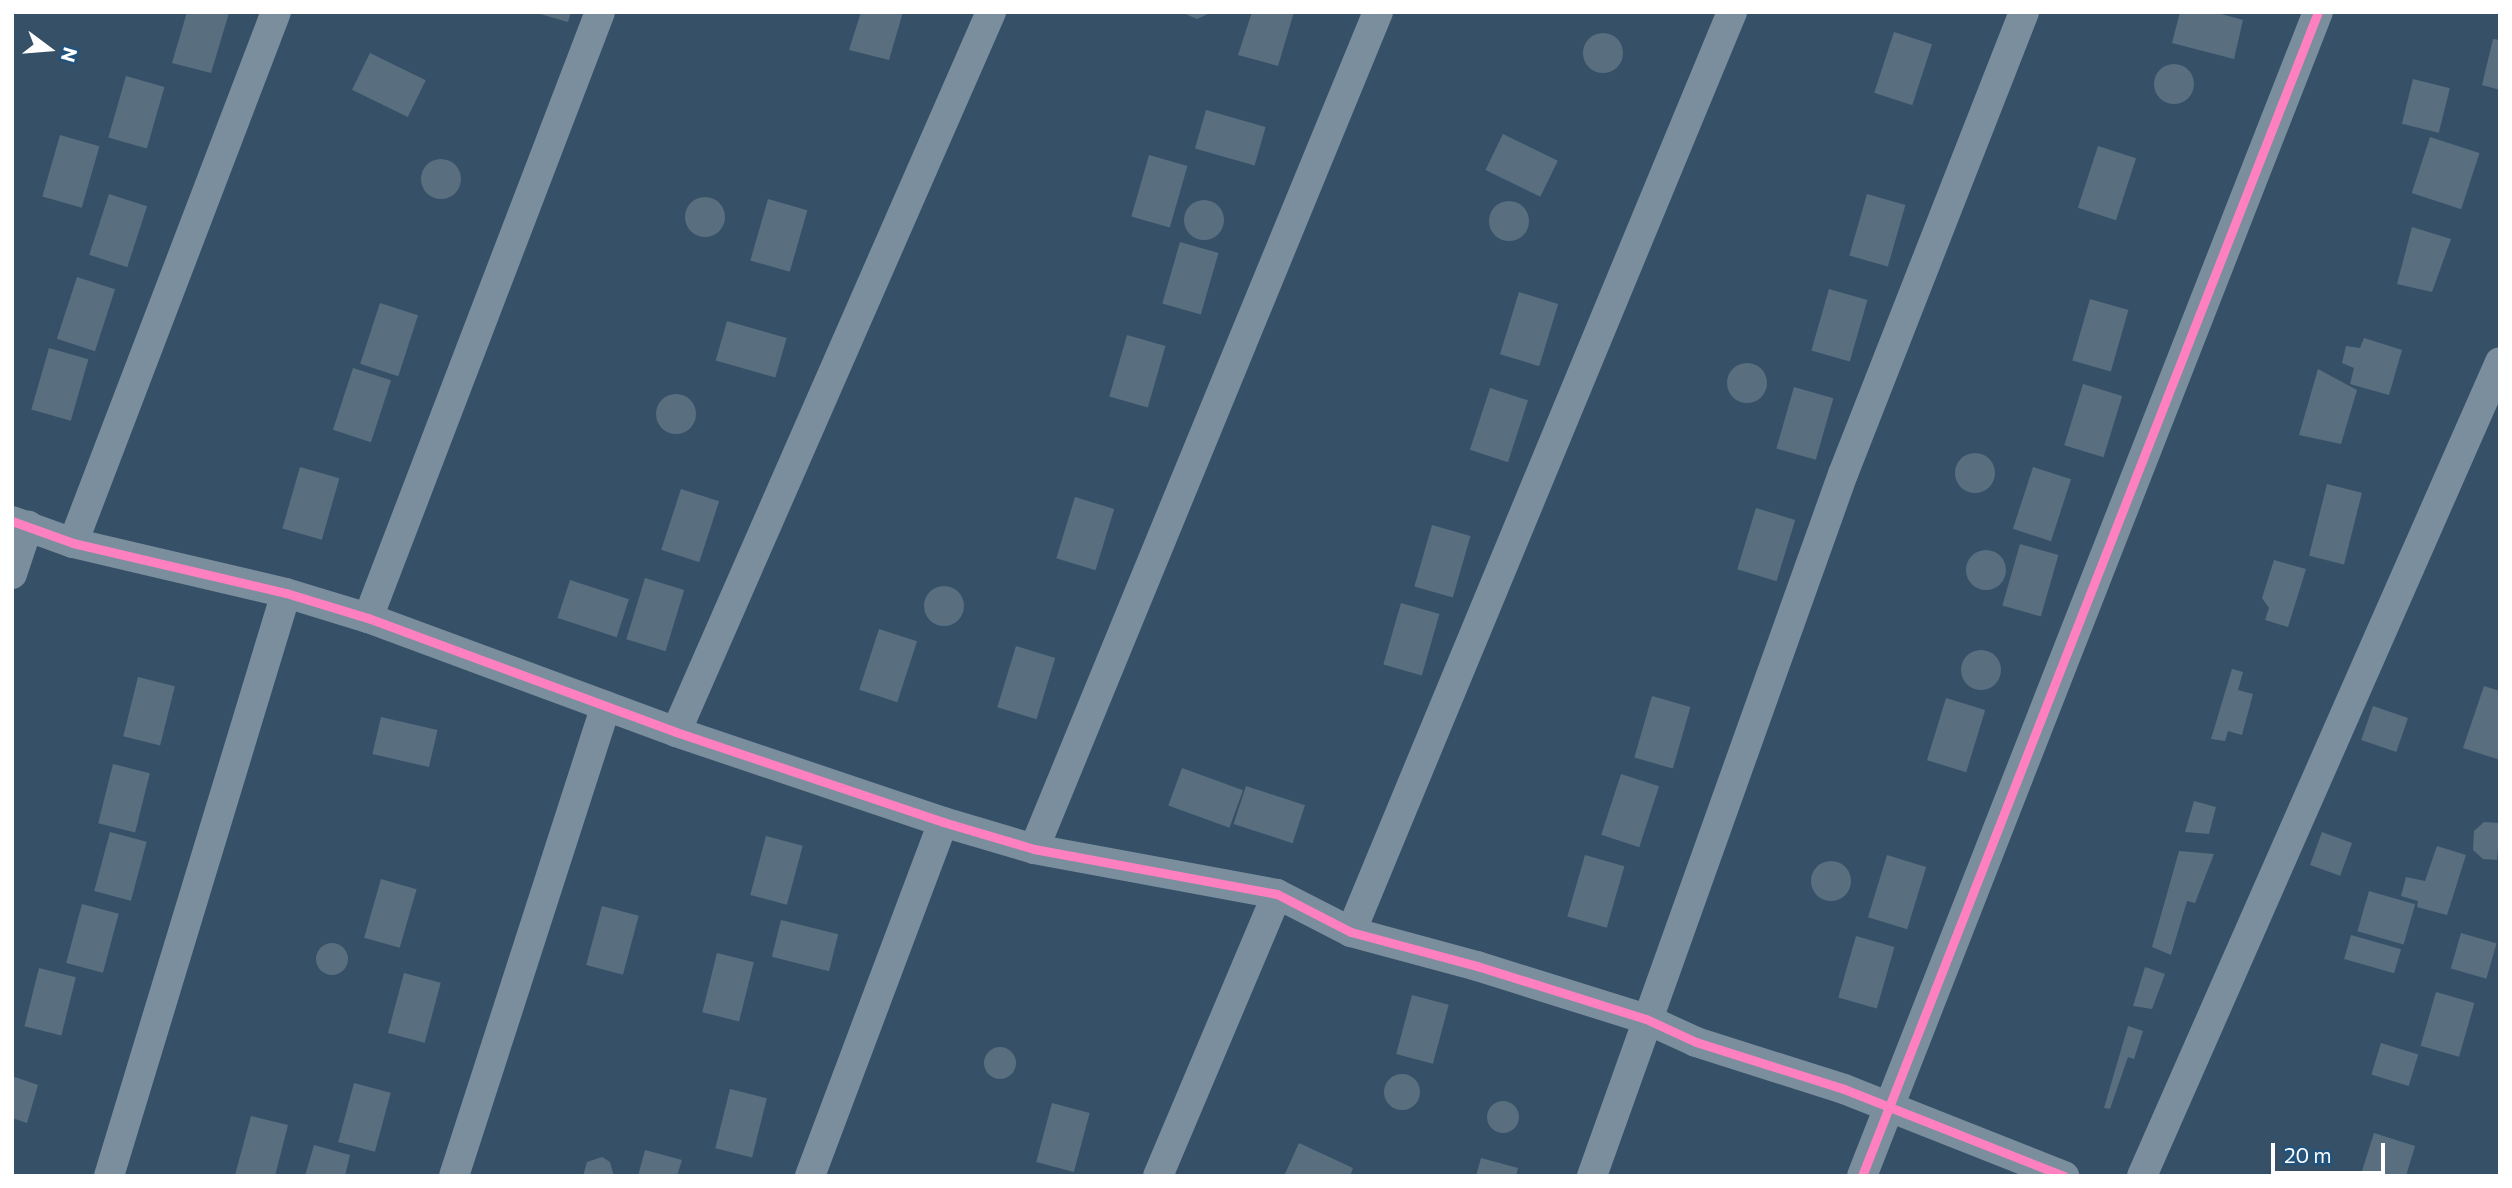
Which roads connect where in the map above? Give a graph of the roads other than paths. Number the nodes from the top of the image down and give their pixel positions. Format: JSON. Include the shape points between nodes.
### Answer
{"nodes":[{"id":1,"x":276,"y":12,"type":"edge"},
{"id":2,"x":600,"y":12,"type":"edge"},
{"id":3,"x":991,"y":12,"type":"edge"},
{"id":4,"x":1378,"y":12,"type":"edge"},
{"id":5,"x":1732,"y":12,"type":"edge"},
{"id":6,"x":2024,"y":12,"type":"edge"},
{"id":7,"x":2318,"y":12,"type":"edge"},
{"id":8,"x":2500,"y":362,"type":"edge"},
{"id":9,"x":20,"y":524,"type":"edge"},
{"id":10,"x":73,"y":542,"type":"junction"},
{"id":11,"x":12,"y":575,"type":"edge"},
{"id":12,"x":286,"y":593,"type":"junction"},
{"id":13,"x":368,"y":618,"type":"junction"},
{"id":14,"x":606,"y":706,"type":"junction"},
{"id":15,"x":676,"y":732,"type":"junction"},
{"id":16,"x":943,"y":822,"type":"junction"},
{"id":17,"x":1034,"y":849,"type":"junction"},
{"id":18,"x":1278,"y":894,"type":"junction"},
{"id":19,"x":1351,"y":932,"type":"junction"},
{"id":20,"x":1646,"y":1019,"type":"junction"},
{"id":21,"x":1889,"y":1108,"type":"junction"},
{"id":22,"x":109,"y":1176,"type":"edge"},
{"id":23,"x":454,"y":1176,"type":"edge"},
{"id":24,"x":810,"y":1176,"type":"edge"},
{"id":25,"x":1158,"y":1176,"type":"edge"},
{"id":26,"x":1592,"y":1176,"type":"edge"},
{"id":27,"x":1862,"y":1176,"type":"edge"},
{"id":28,"x":2064,"y":1176,"type":"edge"},
{"id":29,"x":2142,"y":1176,"type":"edge"}],
"edges":[{"from":1,"to":10,"type":"street"},
{"from":2,"to":13,"type":"street"},
{"from":3,"to":15,"type":"street"},
{"from":4,"to":17,"type":"street"},
{"from":5,"to":19,"type":"street"},
{"from":6,"to":20,"type":"street","via":[[1843,474]]},
{"from":7,"to":21,"type":"street"},
{"from":8,"to":29,"type":"street"},
{"from":9,"to":10,"type":"street"},
{"from":9,"to":11,"type":"street"},
{"from":10,"to":12,"type":"street"},
{"from":12,"to":13,"type":"street"},
{"from":12,"to":22,"type":"street"},
{"from":13,"to":14,"type":"street"},
{"from":14,"to":15,"type":"street"},
{"from":14,"to":23,"type":"street"},
{"from":15,"to":16,"type":"street"},
{"from":16,"to":17,"type":"street"},
{"from":16,"to":24,"type":"street"},
{"from":17,"to":18,"type":"street"},
{"from":18,"to":19,"type":"street"},
{"from":18,"to":25,"type":"street"},
{"from":19,"to":20,"type":"street"},
{"from":20,"to":21,"type":"street","via":[[1696,1042]]},
{"from":20,"to":26,"type":"street"},
{"from":21,"to":27,"type":"street"},
{"from":21,"to":28,"type":"street"}]}
